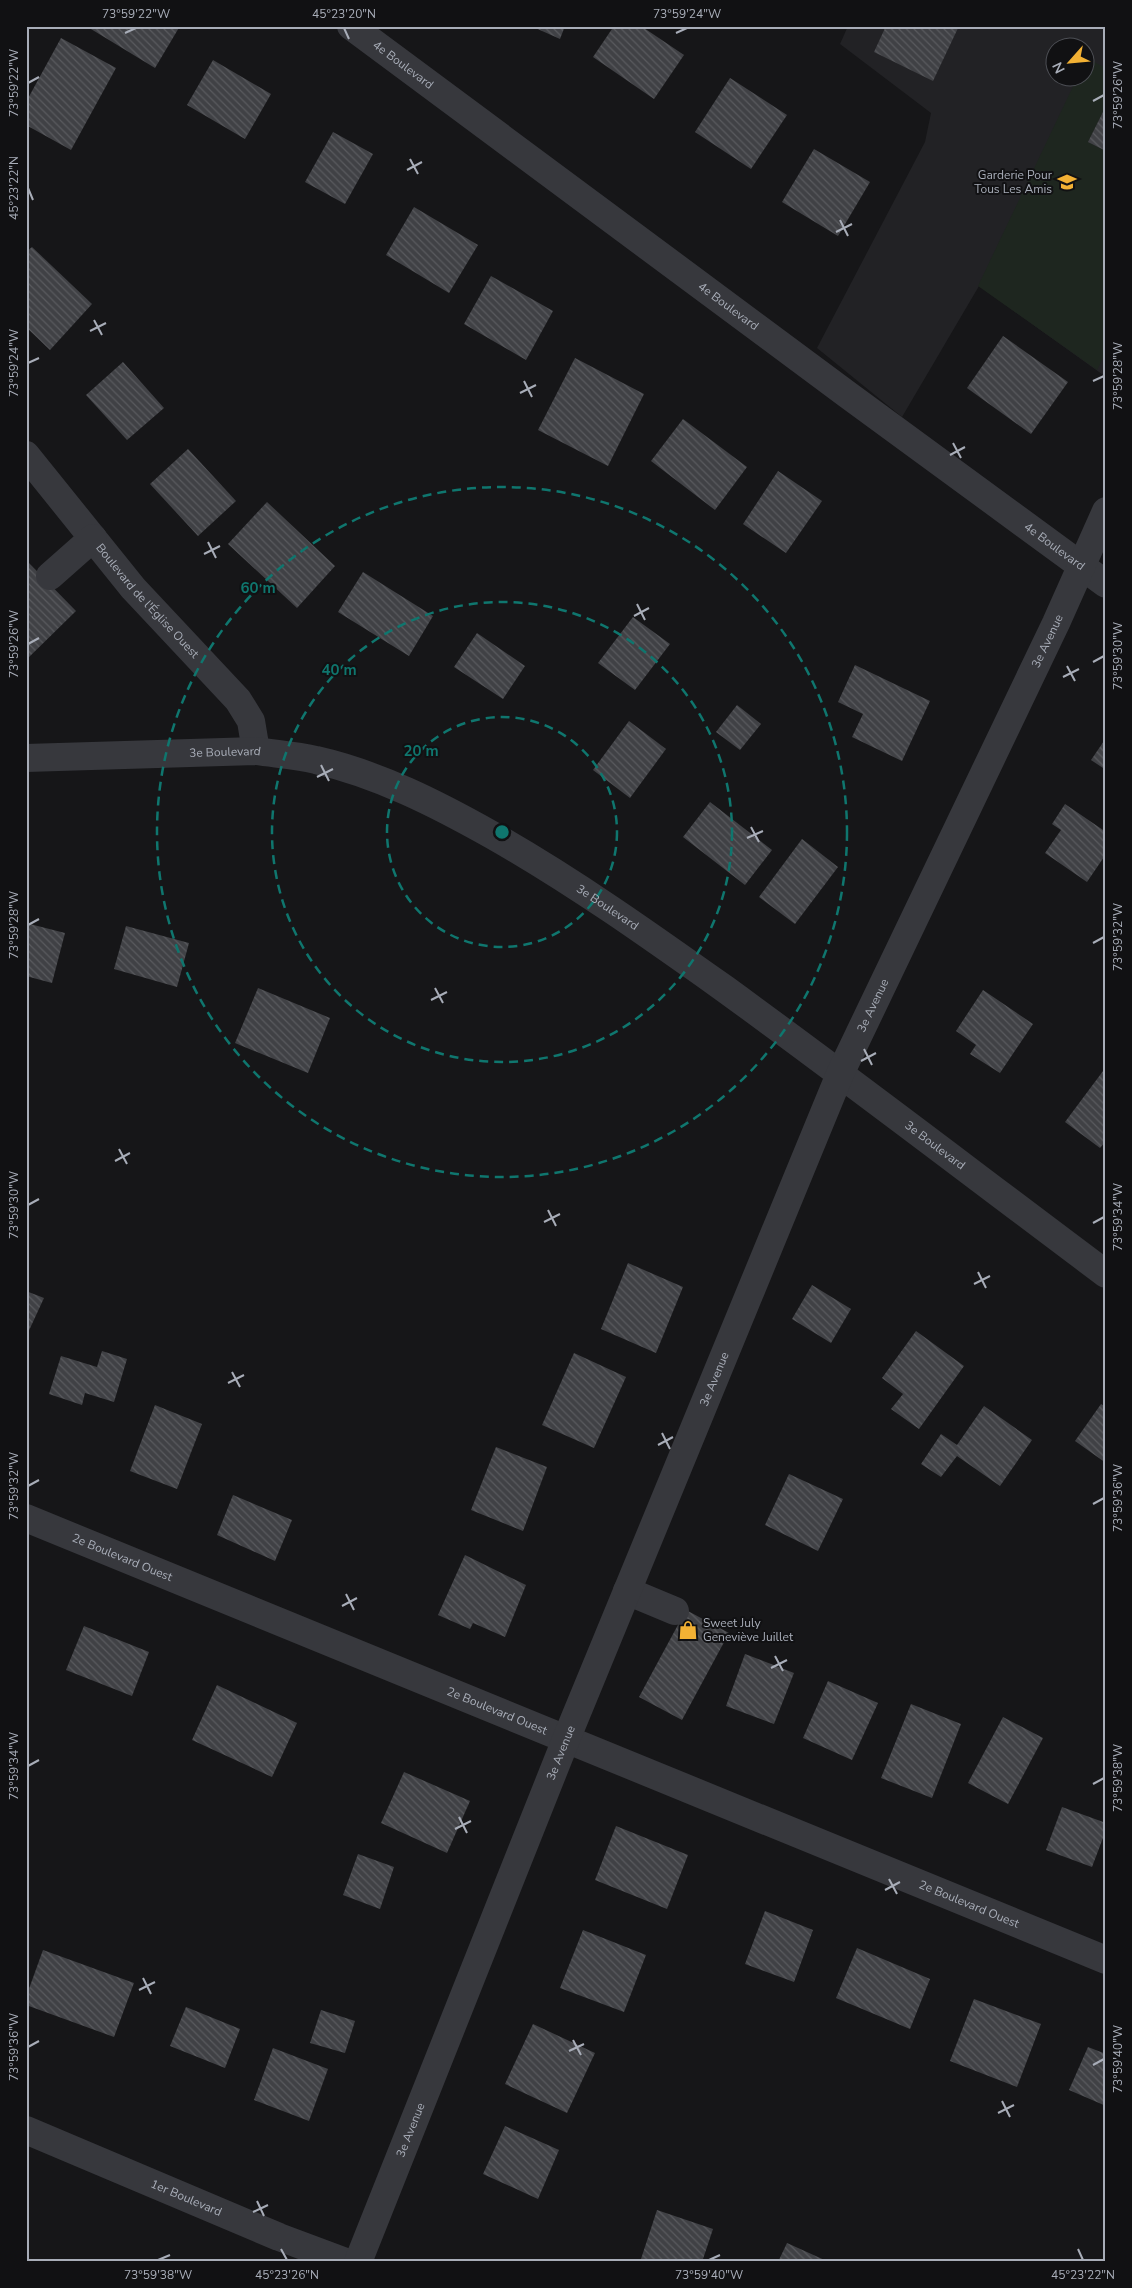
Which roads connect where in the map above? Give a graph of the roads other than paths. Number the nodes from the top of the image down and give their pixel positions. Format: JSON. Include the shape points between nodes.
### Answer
{"nodes":[{"id":1,"x":351,"y":26,"type":"edge"},
{"id":2,"x":26,"y":455,"type":"edge"},
{"id":3,"x":1106,"y":512,"type":"edge"},
{"id":4,"x":93,"y":538,"type":"junction"},
{"id":5,"x":1082,"y":566,"type":"junction"},
{"id":6,"x":50,"y":576,"type":"dead end"},
{"id":7,"x":1106,"y":584,"type":"edge"},
{"id":8,"x":256,"y":751,"type":"junction"},
{"id":9,"x":26,"y":758,"type":"edge"},
{"id":10,"x":840,"y":1074,"type":"junction"},
{"id":11,"x":1106,"y":1274,"type":"edge"},
{"id":12,"x":26,"y":1518,"type":"edge"},
{"id":13,"x":627,"y":1591,"type":"junction"},
{"id":14,"x":675,"y":1611,"type":"dead end"},
{"id":15,"x":567,"y":1737,"type":"junction"},
{"id":16,"x":1106,"y":1960,"type":"edge"},
{"id":17,"x":26,"y":2130,"type":"edge"},
{"id":18,"x":346,"y":2262,"type":"edge"},
{"id":19,"x":358,"y":2262,"type":"edge"}],
"edges":[{"from":1,"to":5,"type":"street","name":"4e Boulevard"},
{"from":2,"to":4,"type":"street","name":"Boulevard de l'Église Ouest"},
{"from":3,"to":5,"type":"street","name":"3e Avenue"},
{"from":4,"to":6,"type":"street"},
{"from":4,"to":8,"type":"street","name":"Boulevard de l'Église Ouest","via":[[133,588],[238,700],[251,721]]},
{"from":5,"to":7,"type":"street","name":"4e Boulevard"},
{"from":5,"to":10,"type":"street","name":"3e Avenue"},
{"from":8,"to":9,"type":"street","name":"3e Boulevard"},
{"from":8,"to":10,"type":"street","name":"3e Boulevard","via":[[315,759],[351,770],[458,816],[639,927]]},
{"from":10,"to":11,"type":"street","name":"3e Boulevard"},
{"from":10,"to":13,"type":"street","name":"3e Avenue"},
{"from":12,"to":15,"type":"street","name":"2e Boulevard Ouest"},
{"from":13,"to":14,"type":"street"},
{"from":13,"to":15,"type":"street","name":"3e Avenue"},
{"from":15,"to":16,"type":"street","name":"2e Boulevard Ouest"},
{"from":15,"to":19,"type":"street","name":"3e Avenue"},
{"from":17,"to":18,"type":"street","name":"1er Boulevard"}]}
